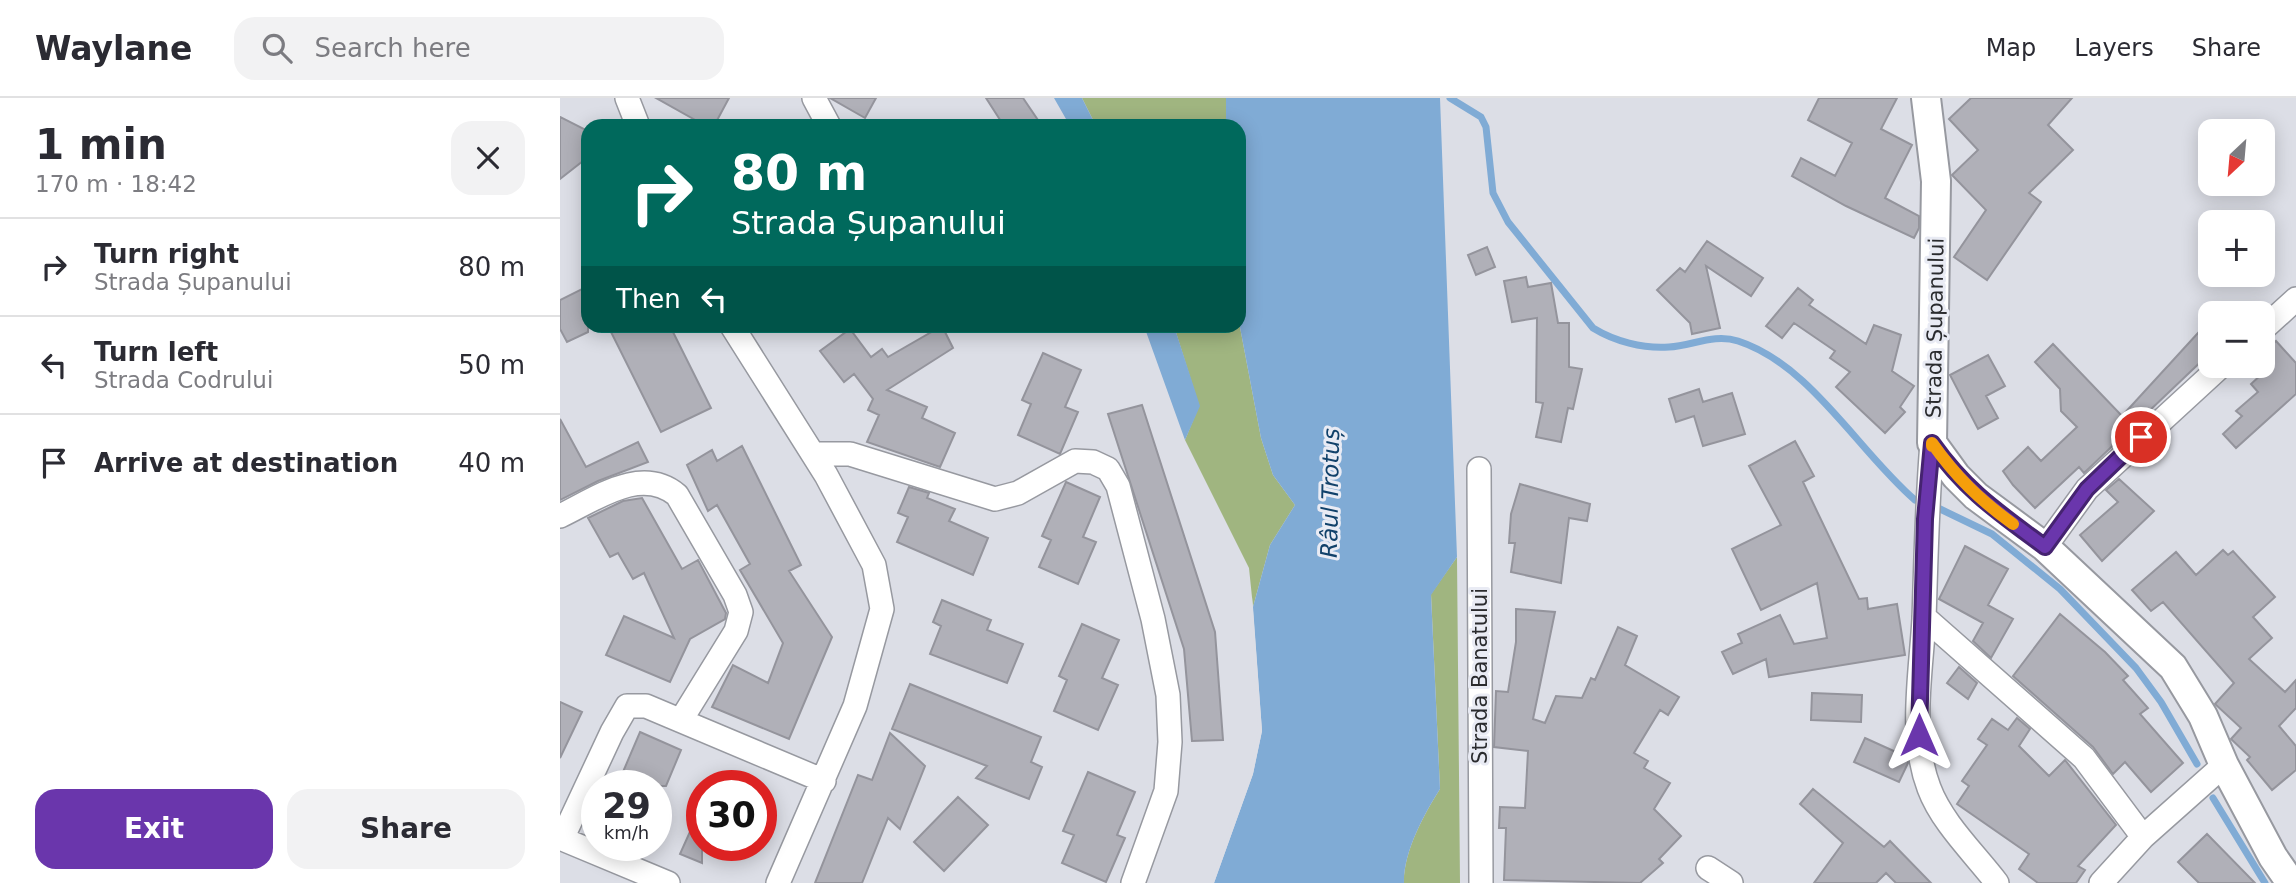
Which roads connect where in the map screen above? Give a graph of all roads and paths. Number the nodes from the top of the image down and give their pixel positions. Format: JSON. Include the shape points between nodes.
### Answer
{"nodes":[{"id":1,"x":627,"y":98,"type":"edge"},
{"id":2,"x":814,"y":98,"type":"edge"},
{"id":3,"x":1926,"y":98,"type":"edge"},
{"id":4,"x":635,"y":119,"type":"edge"},
{"id":5,"x":825,"y":119,"type":"edge"},
{"id":6,"x":2296,"y":299,"type":"edge"},
{"id":7,"x":2275,"y":318,"type":"edge"},
{"id":8,"x":737,"y":333,"type":"edge"},
{"id":9,"x":2208,"y":378,"type":"edge"},
{"id":10,"x":1932,"y":443,"type":"junction"},
{"id":11,"x":813,"y":454,"type":"junction"},
{"id":12,"x":1479,"y":469,"type":"dead end"},
{"id":13,"x":560,"y":516,"type":"edge"},
{"id":14,"x":2045,"y":547,"type":"junction"},
{"id":15,"x":1924,"y":617,"type":"junction"},
{"id":16,"x":681,"y":720,"type":"junction"},
{"id":17,"x":2224,"y":765,"type":"junction"},
{"id":18,"x":824,"y":780,"type":"junction"},
{"id":19,"x":2143,"y":837,"type":"junction"},
{"id":20,"x":561,"y":839,"type":"edge"},
{"id":21,"x":1708,"y":868,"type":"dead end"},
{"id":22,"x":668,"y":883,"type":"edge"},
{"id":23,"x":778,"y":883,"type":"edge"},
{"id":24,"x":1133,"y":883,"type":"edge"},
{"id":25,"x":1481,"y":883,"type":"edge"},
{"id":26,"x":1731,"y":883,"type":"edge"},
{"id":27,"x":1997,"y":883,"type":"edge"},
{"id":28,"x":2101,"y":883,"type":"edge"},
{"id":29,"x":2291,"y":883,"type":"edge"}],
"edges":[{"from":1,"to":4,"type":"street"},
{"from":2,"to":5,"type":"street"},
{"from":3,"to":10,"type":"street","name":"Strada Șupanului","via":[[1936,194]]},
{"from":6,"to":7,"type":"street"},
{"from":8,"to":11,"type":"street"},
{"from":9,"to":14,"type":"street","via":[[2087,489]]},
{"from":10,"to":14,"type":"street","name":"Strada Șupanului","via":[[1976,496]]},
{"from":10,"to":15,"type":"street","via":[[1925,519]]},
{"from":11,"to":18,"type":"street","via":[[874,565],[882,609],[855,706]]},
{"from":11,"to":24,"type":"street","via":[[850,454],[995,499],[1018,493],[1075,461],[1108,469],[1118,486],[1132,535],[1168,695],[1166,790]]},
{"from":12,"to":25,"type":"street","name":"Strada Banatului"},
{"from":13,"to":16,"type":"street","via":[[637,481],[666,486],[677,495],[741,612],[736,631]]},
{"from":14,"to":17,"type":"street","name":"Strada Șupanului","via":[[2172,667],[2203,716]]},
{"from":15,"to":19,"type":"street","via":[[2084,758]]},
{"from":15,"to":27,"type":"street","via":[[1919,693],[1922,764],[1929,790]]},
{"from":16,"to":18,"type":"street"},
{"from":16,"to":20,"type":"street","via":[[646,706],[627,706]]},
{"from":17,"to":19,"type":"street"},
{"from":17,"to":29,"type":"street","name":"Strada Șupanului"},
{"from":18,"to":23,"type":"street"},
{"from":19,"to":28,"type":"street"},
{"from":20,"to":22,"type":"street"},
{"from":21,"to":26,"type":"street"}]}
